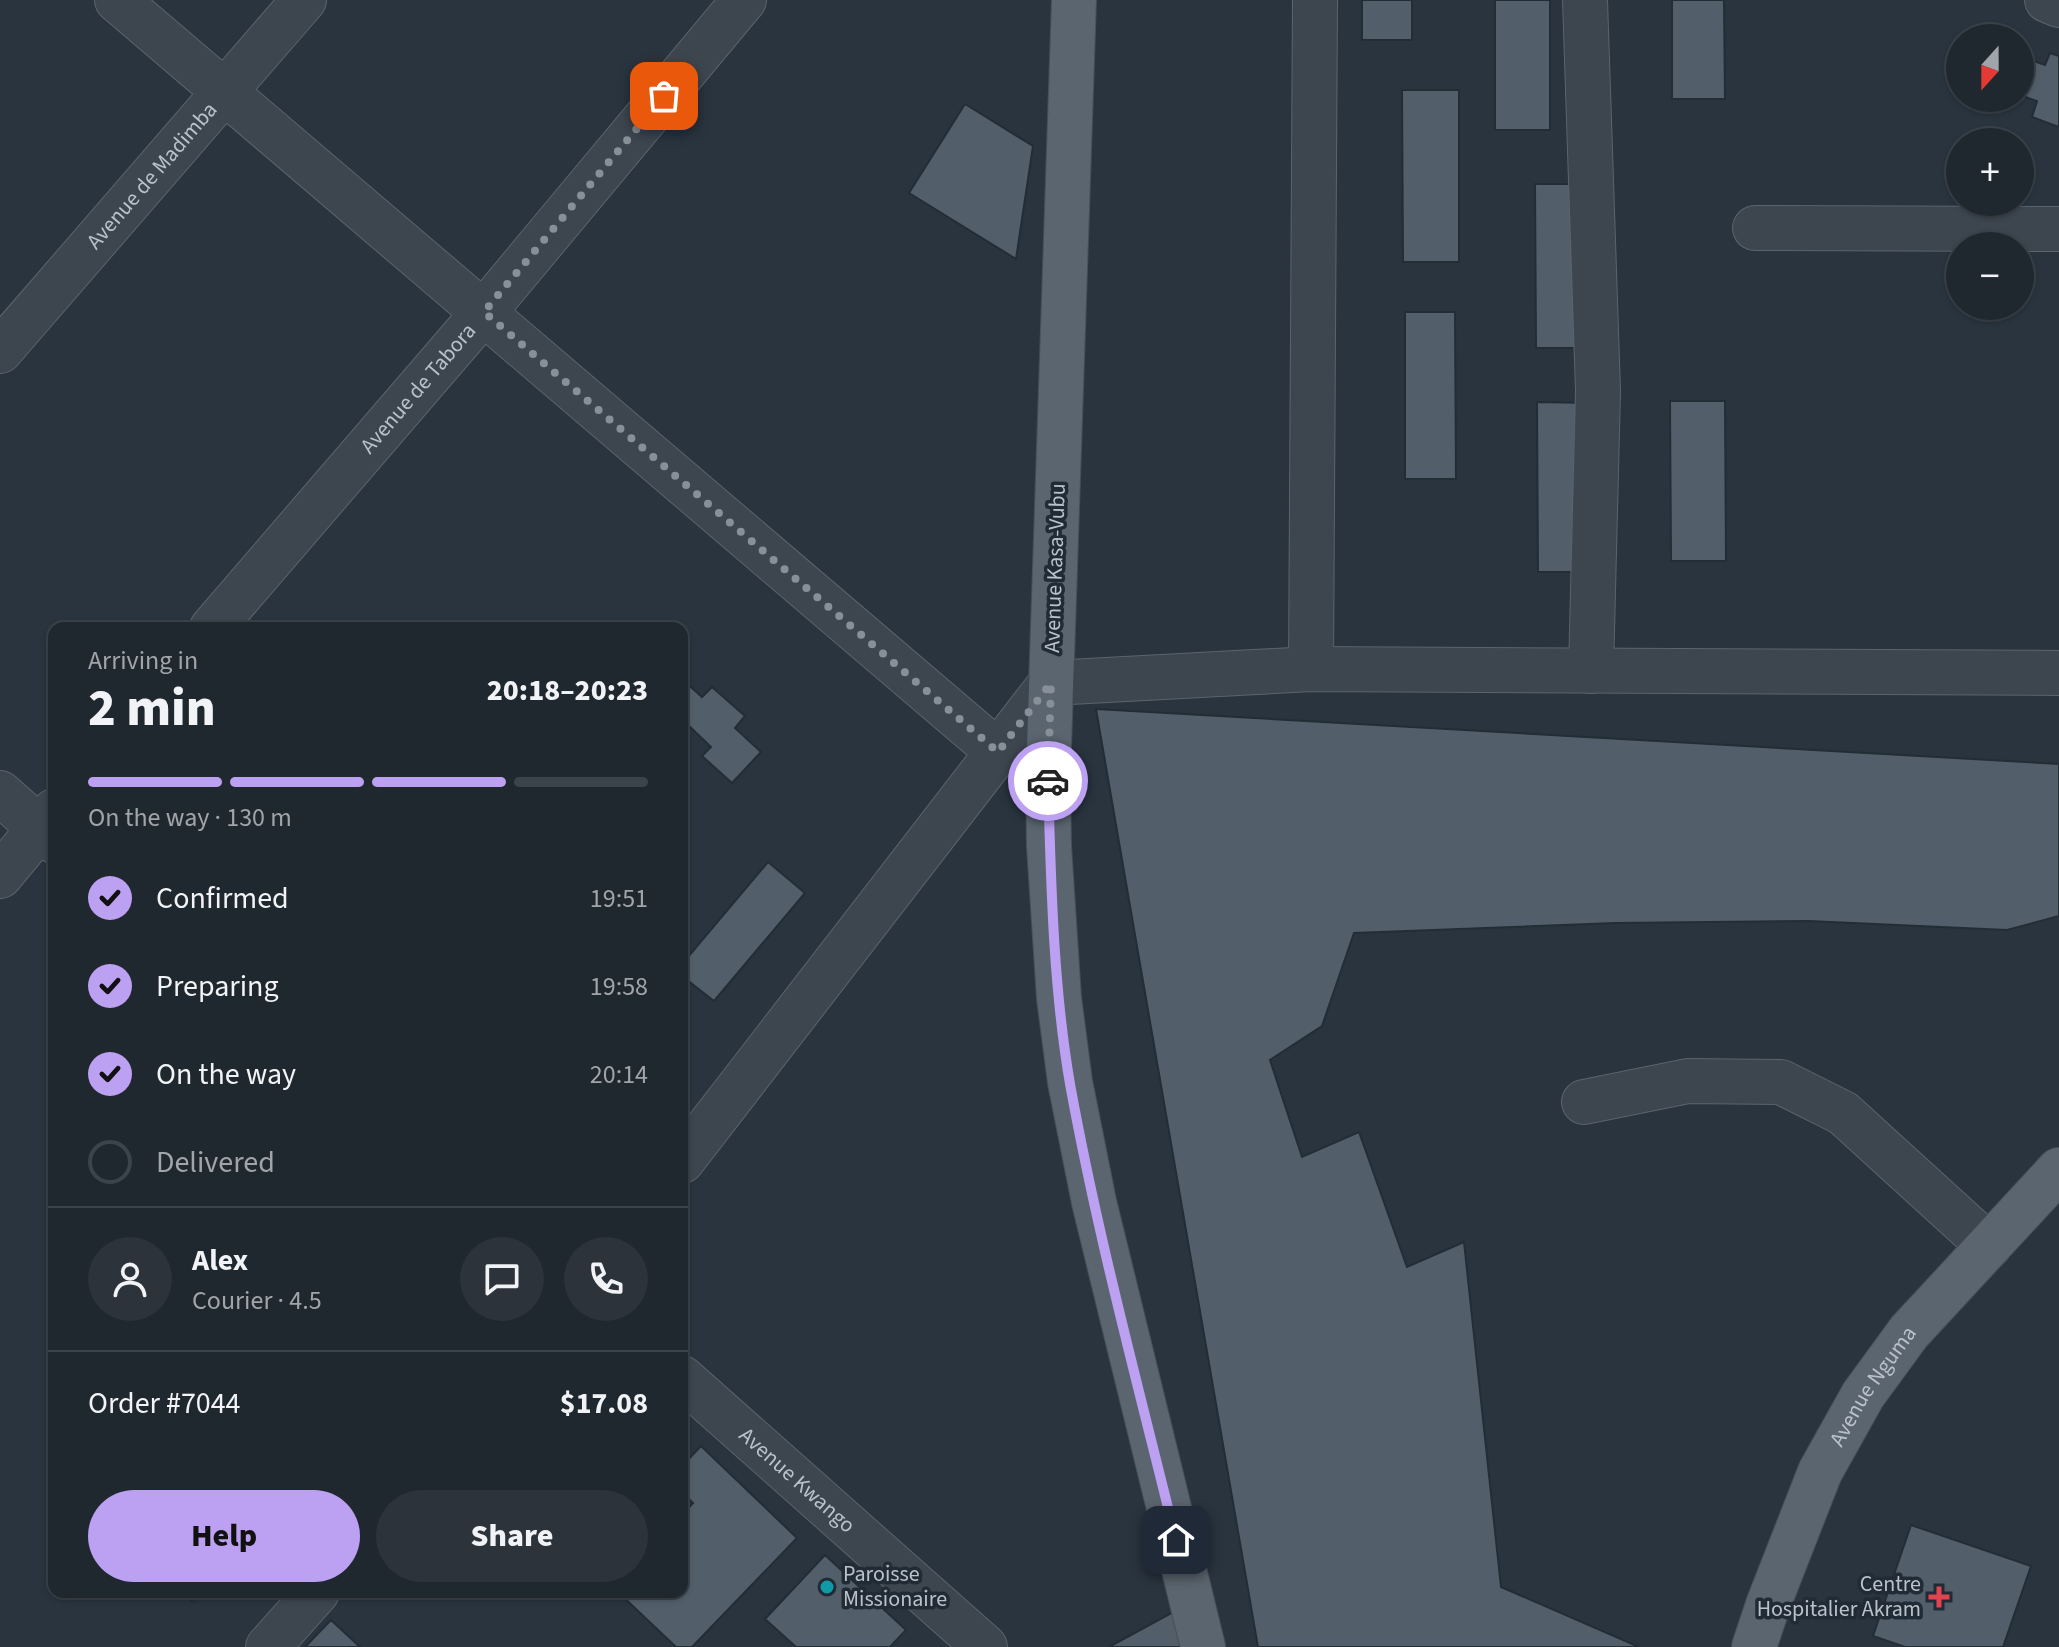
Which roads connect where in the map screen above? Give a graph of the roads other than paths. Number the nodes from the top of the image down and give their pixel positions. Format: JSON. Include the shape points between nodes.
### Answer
{"nodes":[{"id":1,"x":117,"y":0,"type":"edge"},
{"id":2,"x":304,"y":0,"type":"edge"},
{"id":3,"x":744,"y":0,"type":"edge"},
{"id":4,"x":1074,"y":0,"type":"edge"},
{"id":5,"x":1315,"y":0,"type":"edge"},
{"id":6,"x":1585,"y":0,"type":"edge"},
{"id":7,"x":2047,"y":0,"type":"edge"},
{"id":8,"x":2059,"y":5,"type":"edge"},
{"id":9,"x":226,"y":93,"type":"junction"},
{"id":10,"x":1755,"y":228,"type":"dead end"},
{"id":11,"x":2059,"y":229,"type":"edge"},
{"id":12,"x":484,"y":312,"type":"junction"},
{"id":13,"x":0,"y":351,"type":"edge"},
{"id":14,"x":217,"y":622,"type":"edge"},
{"id":15,"x":1311,"y":669,"type":"junction"},
{"id":16,"x":1591,"y":671,"type":"junction"},
{"id":17,"x":2059,"y":673,"type":"edge"},
{"id":18,"x":1051,"y":683,"type":"junction"},
{"id":19,"x":998,"y":752,"type":"junction"},
{"id":20,"x":0,"y":793,"type":"edge"},
{"id":21,"x":48,"y":826,"type":"edge"},
{"id":22,"x":48,"y":828,"type":"edge"},
{"id":23,"x":0,"y":876,"type":"edge"},
{"id":24,"x":1584,"y":1102,"type":"dead end"},
{"id":25,"x":688,"y":1153,"type":"edge"},
{"id":26,"x":2059,"y":1170,"type":"edge"},
{"id":27,"x":1989,"y":1246,"type":"junction"},
{"id":28,"x":688,"y":1383,"type":"edge"},
{"id":29,"x":312,"y":1598,"type":"edge"},
{"id":30,"x":268,"y":1647,"type":"edge"},
{"id":31,"x":985,"y":1647,"type":"edge"},
{"id":32,"x":1203,"y":1647,"type":"edge"},
{"id":33,"x":1754,"y":1647,"type":"edge"}],
"edges":[{"from":1,"to":9,"type":"street"},
{"from":2,"to":9,"type":"street","name":"Avenue de Madimba"},
{"from":3,"to":12,"type":"street","name":"Avenue de Tabora"},
{"from":4,"to":18,"type":"main road","name":"Avenue Kasa-Vubu"},
{"from":5,"to":15,"type":"street"},
{"from":6,"to":16,"type":"street","via":[[1598,391]]},
{"from":7,"to":8,"type":"street"},
{"from":9,"to":12,"type":"street"},
{"from":9,"to":13,"type":"street","name":"Avenue de Madimba"},
{"from":10,"to":11,"type":"street"},
{"from":12,"to":14,"type":"street","name":"Avenue de Tabora"},
{"from":12,"to":19,"type":"street"},
{"from":15,"to":16,"type":"street"},
{"from":15,"to":18,"type":"street"},
{"from":16,"to":17,"type":"street"},
{"from":18,"to":19,"type":"street"},
{"from":18,"to":32,"type":"main road","name":"Avenue Kasa-Vubu","via":[[1049,846],[1070,1082],[1094,1202]]},
{"from":19,"to":25,"type":"street"},
{"from":20,"to":21,"type":"street"},
{"from":22,"to":23,"type":"street"},
{"from":24,"to":27,"type":"street","via":[[1688,1081],[1781,1082],[1843,1113]]},
{"from":26,"to":27,"type":"main road","name":"Avenue Nguma"},
{"from":27,"to":33,"type":"main road","name":"Avenue Nguma","via":[[1909,1332],[1863,1395],[1820,1472]]},
{"from":28,"to":31,"type":"street","name":"Avenue Kwango"},
{"from":29,"to":30,"type":"street"}]}
